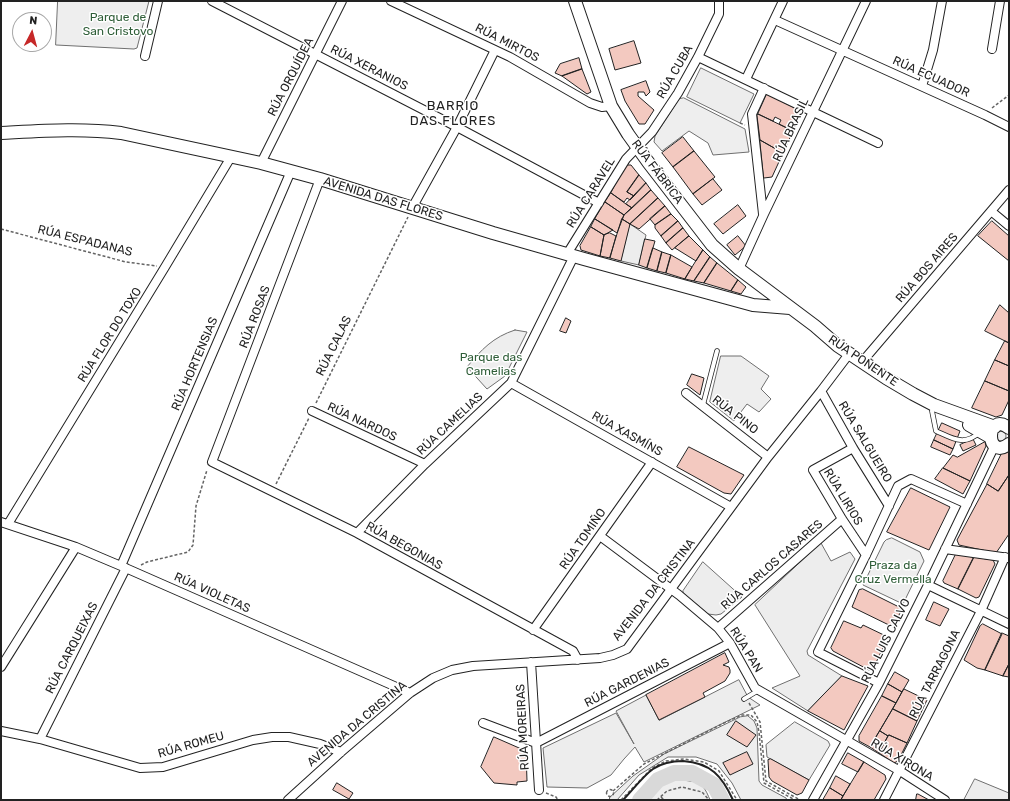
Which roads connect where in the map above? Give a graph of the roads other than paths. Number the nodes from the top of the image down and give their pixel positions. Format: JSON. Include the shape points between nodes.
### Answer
{"nodes":[{"id":1,"x":158,"y":1,"type":"edge"},
{"id":2,"x":212,"y":1,"type":"edge"},
{"id":3,"x":342,"y":1,"type":"edge"},
{"id":4,"x":391,"y":1,"type":"edge"},
{"id":5,"x":575,"y":1,"type":"edge"},
{"id":6,"x":719,"y":1,"type":"edge"},
{"id":7,"x":783,"y":1,"type":"edge"},
{"id":8,"x":866,"y":1,"type":"edge"},
{"id":9,"x":942,"y":1,"type":"edge"},
{"id":10,"x":1000,"y":1,"type":"edge"},
{"id":11,"x":775,"y":20,"type":"junction"},
{"id":12,"x":992,"y":49,"type":"dead end"},
{"id":13,"x":496,"y":50,"type":"junction"},
{"id":14,"x":843,"y":50,"type":"junction"},
{"id":15,"x":316,"y":54,"type":"junction"},
{"id":16,"x":145,"y":56,"type":"dead end"},
{"id":17,"x":698,"y":57,"type":"junction"},
{"id":18,"x":746,"y":79,"type":"junction"},
{"id":19,"x":922,"y":86,"type":"junction"},
{"id":20,"x":764,"y":88,"type":"junction"},
{"id":21,"x":611,"y":106,"type":"junction"},
{"id":22,"x":814,"y":111,"type":"junction"},
{"id":23,"x":457,"y":127,"type":"junction"},
{"id":24,"x":1009,"y":127,"type":"edge"},
{"id":25,"x":1,"y":132,"type":"edge"},
{"id":26,"x":878,"y":142,"type":"dead end"},
{"id":27,"x":638,"y":148,"type":"junction"},
{"id":28,"x":231,"y":157,"type":"junction"},
{"id":29,"x":261,"y":163,"type":"junction"},
{"id":30,"x":291,"y":171,"type":"junction"},
{"id":31,"x":320,"y":179,"type":"junction"},
{"id":32,"x":1009,"y":190,"type":"edge"},
{"id":33,"x":599,"y":203,"type":"junction"},
{"id":34,"x":412,"y":208,"type":"junction"},
{"id":35,"x":991,"y":211,"type":"junction"},
{"id":36,"x":764,"y":214,"type":"junction"},
{"id":37,"x":1009,"y":226,"type":"edge"},
{"id":38,"x":571,"y":255,"type":"junction"},
{"id":39,"x":739,"y":270,"type":"junction"},
{"id":40,"x":766,"y":290,"type":"junction"},
{"id":41,"x":759,"y":306,"type":"junction"},
{"id":42,"x":790,"y":308,"type":"junction"},
{"id":43,"x":717,"y":351,"type":"dead end"},
{"id":44,"x":849,"y":354,"type":"junction"},
{"id":45,"x":862,"y":362,"type":"junction"},
{"id":46,"x":511,"y":383,"type":"junction"},
{"id":47,"x":821,"y":391,"type":"junction"},
{"id":48,"x":686,"y":393,"type":"dead end"},
{"id":49,"x":703,"y":406,"type":"junction"},
{"id":50,"x":938,"y":406,"type":"junction"},
{"id":51,"x":312,"y":411,"type":"road end"},
{"id":52,"x":998,"y":430,"type":"edge"},
{"id":53,"x":1009,"y":444,"type":"edge"},
{"id":54,"x":853,"y":448,"type":"junction"},
{"id":55,"x":768,"y":457,"type":"junction"},
{"id":56,"x":212,"y":462,"type":"joint"},
{"id":57,"x":652,"y":462,"type":"junction"},
{"id":58,"x":425,"y":464,"type":"junction"},
{"id":59,"x":967,"y":504,"type":"junction"},
{"id":60,"x":732,"y":506,"type":"junction"},
{"id":61,"x":889,"y":506,"type":"junction"},
{"id":62,"x":842,"y":519,"type":"junction"},
{"id":63,"x":5,"y":523,"type":"edge"},
{"id":64,"x":357,"y":534,"type":"junction"},
{"id":65,"x":600,"y":536,"type":"junction"},
{"id":66,"x":76,"y":547,"type":"junction"},
{"id":67,"x":945,"y":549,"type":"junction"},
{"id":68,"x":866,"y":555,"type":"junction"},
{"id":69,"x":1007,"y":558,"type":"edge"},
{"id":70,"x":126,"y":568,"type":"junction"},
{"id":71,"x":928,"y":585,"type":"junction"},
{"id":72,"x":670,"y":589,"type":"junction"},
{"id":73,"x":980,"y":611,"type":"junction"},
{"id":74,"x":1009,"y":624,"type":"edge"},
{"id":75,"x":718,"y":628,"type":"junction"},
{"id":76,"x":534,"y":630,"type":"junction"},
{"id":77,"x":730,"y":643,"type":"junction"},
{"id":78,"x":578,"y":660,"type":"junction"},
{"id":79,"x":531,"y":662,"type":"junction"},
{"id":80,"x":1,"y":667,"type":"edge"},
{"id":81,"x":879,"y":683,"type":"junction"},
{"id":82,"x":759,"y":690,"type":"junction"},
{"id":83,"x":410,"y":693,"type":"junction"},
{"id":84,"x":746,"y":698,"type":"road end"},
{"id":85,"x":483,"y":723,"type":"dead end"},
{"id":86,"x":1,"y":731,"type":"edge"},
{"id":87,"x":40,"y":739,"type":"junction"},
{"id":88,"x":847,"y":740,"type":"junction"},
{"id":89,"x":536,"y":743,"type":"junction"},
{"id":90,"x":341,"y":752,"type":"junction"},
{"id":91,"x":900,"y":771,"type":"junction"},
{"id":92,"x":539,"y":790,"type":"road end"},
{"id":93,"x":288,"y":800,"type":"edge"},
{"id":94,"x":813,"y":800,"type":"edge"},
{"id":95,"x":884,"y":800,"type":"edge"},
{"id":96,"x":944,"y":800,"type":"edge"}],
"edges":[{"from":1,"to":16,"type":"street"},
{"from":2,"to":15,"type":"street","name":"RÚA XERANIOS"},
{"from":3,"to":15,"type":"street","name":"RÚA ORQUÍDEA"},
{"from":4,"to":13,"type":"street","name":"RÚA MIRTOS"},
{"from":5,"to":21,"type":"street","name":"RÚA FÁBRICA"},
{"from":6,"to":17,"type":"street","name":"RÚA CUBA","via":[[719,14]]},
{"from":7,"to":11,"type":"street"},
{"from":8,"to":14,"type":"street","name":"RÚA BRASIL"},
{"from":9,"to":19,"type":"street","via":[[933,50]]},
{"from":10,"to":12,"type":"street"},
{"from":11,"to":14,"type":"street","name":"RÚA ECUADOR"},
{"from":11,"to":18,"type":"street"},
{"from":13,"to":21,"type":"street","name":"RÚA MIRTOS","via":[[590,104]]},
{"from":13,"to":23,"type":"street"},
{"from":14,"to":19,"type":"street","name":"RÚA ECUADOR"},
{"from":14,"to":22,"type":"street","name":"RÚA BRASIL"},
{"from":15,"to":23,"type":"street","name":"RÚA XERANIOS"},
{"from":15,"to":29,"type":"street","name":"RÚA ORQUÍDEA"},
{"from":17,"to":18,"type":"street"},
{"from":17,"to":27,"type":"street","name":"RÚA CUBA","via":[[678,92]]},
{"from":18,"to":20,"type":"street"},
{"from":19,"to":24,"type":"street","name":"RÚA ECUADOR"},
{"from":20,"to":22,"type":"street"},
{"from":20,"to":36,"type":"street","via":[[752,114]]},
{"from":21,"to":27,"type":"street","name":"RÚA FÁBRICA"},
{"from":22,"to":26,"type":"street"},
{"from":22,"to":36,"type":"street","name":"RÚA BRASIL"},
{"from":23,"to":33,"type":"street","name":"RÚA XERANIOS"},
{"from":23,"to":34,"type":"street"},
{"from":25,"to":28,"type":"street","name":"AVENIDA DAS FLORES","via":[[101,131]]},
{"from":27,"to":33,"type":"street","name":"RÚA CARAVEL","via":[[626,159]]},
{"from":27,"to":39,"type":"street","name":"RÚA FÁBRICA","via":[[712,245]]},
{"from":28,"to":29,"type":"street","name":"AVENIDA DAS FLORES"},
{"from":28,"to":63,"type":"street","name":"RÚA FLOR DO TOXO"},
{"from":29,"to":30,"type":"street","name":"AVENIDA DAS FLORES"},
{"from":30,"to":31,"type":"street","name":"AVENIDA DAS FLORES"},
{"from":30,"to":70,"type":"street","name":"RÚA HORTENSIAS"},
{"from":31,"to":34,"type":"street","name":"AVENIDA DAS FLORES"},
{"from":31,"to":56,"type":"street","name":"RÚA ROSAS"},
{"from":32,"to":35,"type":"street","name":"RÚA BOS AIRES"},
{"from":33,"to":38,"type":"street","name":"RÚA CARAVEL"},
{"from":34,"to":38,"type":"street","name":"AVENIDA DAS FLORES"},
{"from":35,"to":37,"type":"street"},
{"from":35,"to":45,"type":"street","name":"RÚA BOS AIRES"},
{"from":36,"to":39,"type":"street","name":"RÚA BRASIL"},
{"from":38,"to":41,"type":"street","name":"AVENIDA DAS FLORES"},
{"from":38,"to":46,"type":"street","name":"RÚA CAMELIAS"},
{"from":39,"to":40,"type":"street","name":"RÚA FÁBRICA"},
{"from":40,"to":41,"type":"street","via":[[765,299]]},
{"from":40,"to":42,"type":"street","name":"RÚA FÁBRICA"},
{"from":41,"to":42,"type":"street","name":"AVENIDA DAS FLORES"},
{"from":42,"to":44,"type":"street","name":"RÚA POÑENTE"},
{"from":43,"to":49,"type":"lane"},
{"from":44,"to":45,"type":"street","name":"RÚA POÑENTE"},
{"from":44,"to":47,"type":"street","name":"AVENIDA DA CRISTINA"},
{"from":45,"to":50,"type":"street","name":"RÚA POÑENTE","via":[[913,394]]},
{"from":46,"to":57,"type":"street","name":"RÚA XASMÍNS"},
{"from":46,"to":58,"type":"street","name":"RÚA CAMELIAS"},
{"from":47,"to":54,"type":"street","name":"RÚA SALGUEIRO"},
{"from":47,"to":55,"type":"street","name":"AVENIDA DA CRISTINA"},
{"from":48,"to":49,"type":"street","name":"RÚA PINO"},
{"from":49,"to":55,"type":"street","name":"RÚA PINO"},
{"from":50,"to":52,"type":"street","name":"RÚA POÑENTE","via":[[948,414]]},
{"from":50,"to":52,"type":"lane","via":[[932,411],[936,430],[961,441]]},
{"from":51,"to":58,"type":"street","name":"RÚA NARDOS"},
{"from":52,"to":53,"type":"street","via":[[1002,447]]},
{"from":52,"to":59,"type":"street","name":"RÚA LUIS CALVO"},
{"from":54,"to":61,"type":"street","name":"RÚA SALGUEIRO"},
{"from":54,"to":62,"type":"street","name":"RÚA LIRIOS","via":[[813,470]]},
{"from":55,"to":60,"type":"street","name":"AVENIDA DA CRISTINA"},
{"from":56,"to":64,"type":"street","name":"RÚA BEGONIAS"},
{"from":57,"to":60,"type":"street","name":"RÚA XASMÍNS"},
{"from":57,"to":65,"type":"street","name":"RÚA TOMIÑO"},
{"from":58,"to":64,"type":"street","name":"RÚA CAMELIAS"},
{"from":59,"to":61,"type":"street","via":[[911,479],[898,486]]},
{"from":59,"to":67,"type":"street","name":"RÚA LUIS CALVO"},
{"from":60,"to":72,"type":"street","name":"AVENIDA DA CRISTINA"},
{"from":61,"to":68,"type":"street"},
{"from":62,"to":68,"type":"street","name":"RÚA LIRIOS"},
{"from":62,"to":75,"type":"street","name":"RÚA CARLOS CASARES"},
{"from":63,"to":66,"type":"street","name":"RÚA VIOLETAS"},
{"from":64,"to":76,"type":"street","name":"RÚA BEGONIAS"},
{"from":65,"to":72,"type":"street","name":"RÚA PAN"},
{"from":65,"to":76,"type":"street","name":"RÚA TOMIÑO"},
{"from":66,"to":70,"type":"street","name":"RÚA VIOLETAS"},
{"from":66,"to":80,"type":"street"},
{"from":67,"to":69,"type":"street"},
{"from":67,"to":71,"type":"street","name":"RÚA LUIS CALVO"},
{"from":68,"to":81,"type":"street","via":[[818,652]]},
{"from":69,"to":73,"type":"street","name":"RÚA TARRAGONA"},
{"from":70,"to":83,"type":"street","name":"RÚA VIOLETAS"},
{"from":70,"to":87,"type":"street","name":"RÚA CARQUEIXAS"},
{"from":71,"to":73,"type":"street"},
{"from":71,"to":81,"type":"street","name":"RÚA LUIS CALVO"},
{"from":72,"to":75,"type":"street","name":"RÚA PAN"},
{"from":72,"to":78,"type":"street","name":"AVENIDA DA CRISTINA","via":[[627,648],[613,655]]},
{"from":73,"to":74,"type":"street"},
{"from":73,"to":91,"type":"street","name":"RÚA TARRAGONA"},
{"from":75,"to":77,"type":"street","name":"RÚA PAN"},
{"from":76,"to":78,"type":"street","name":"RÚA BEGONIAS","via":[[573,651]]},
{"from":77,"to":82,"type":"street","name":"RÚA PAN","via":[[755,688]]},
{"from":77,"to":89,"type":"street","name":"RÚA GARDENIAS"},
{"from":78,"to":79,"type":"street","name":"AVENIDA DA CRISTINA"},
{"from":79,"to":83,"type":"street","name":"AVENIDA DA CRISTINA","via":[[452,670],[433,678]]},
{"from":79,"to":89,"type":"street","name":"RÚA MOREIRAS"},
{"from":81,"to":88,"type":"street","name":"RÚA LUIS CALVO"},
{"from":82,"to":84,"type":"lane"},
{"from":82,"to":88,"type":"street","name":"RÚA PAN"},
{"from":83,"to":90,"type":"street","name":"AVENIDA DA CRISTINA"},
{"from":85,"to":89,"type":"street"},
{"from":86,"to":87,"type":"street","name":"RÚA ROMEU"},
{"from":87,"to":90,"type":"street","name":"RÚA ROMEU","via":[[140,768],[163,767],[253,740],[272,737],[289,737]]},
{"from":88,"to":91,"type":"street","name":"RÚA XIRONA"},
{"from":88,"to":94,"type":"street","name":"RÚA LUIS CALVO"},
{"from":89,"to":92,"type":"street","name":"RÚA MOREIRAS"},
{"from":90,"to":93,"type":"street","name":"AVENIDA DA CRISTINA"},
{"from":91,"to":95,"type":"street","name":"RÚA TARRAGONA"},
{"from":91,"to":96,"type":"street","name":"RÚA XIRONA"}]}
